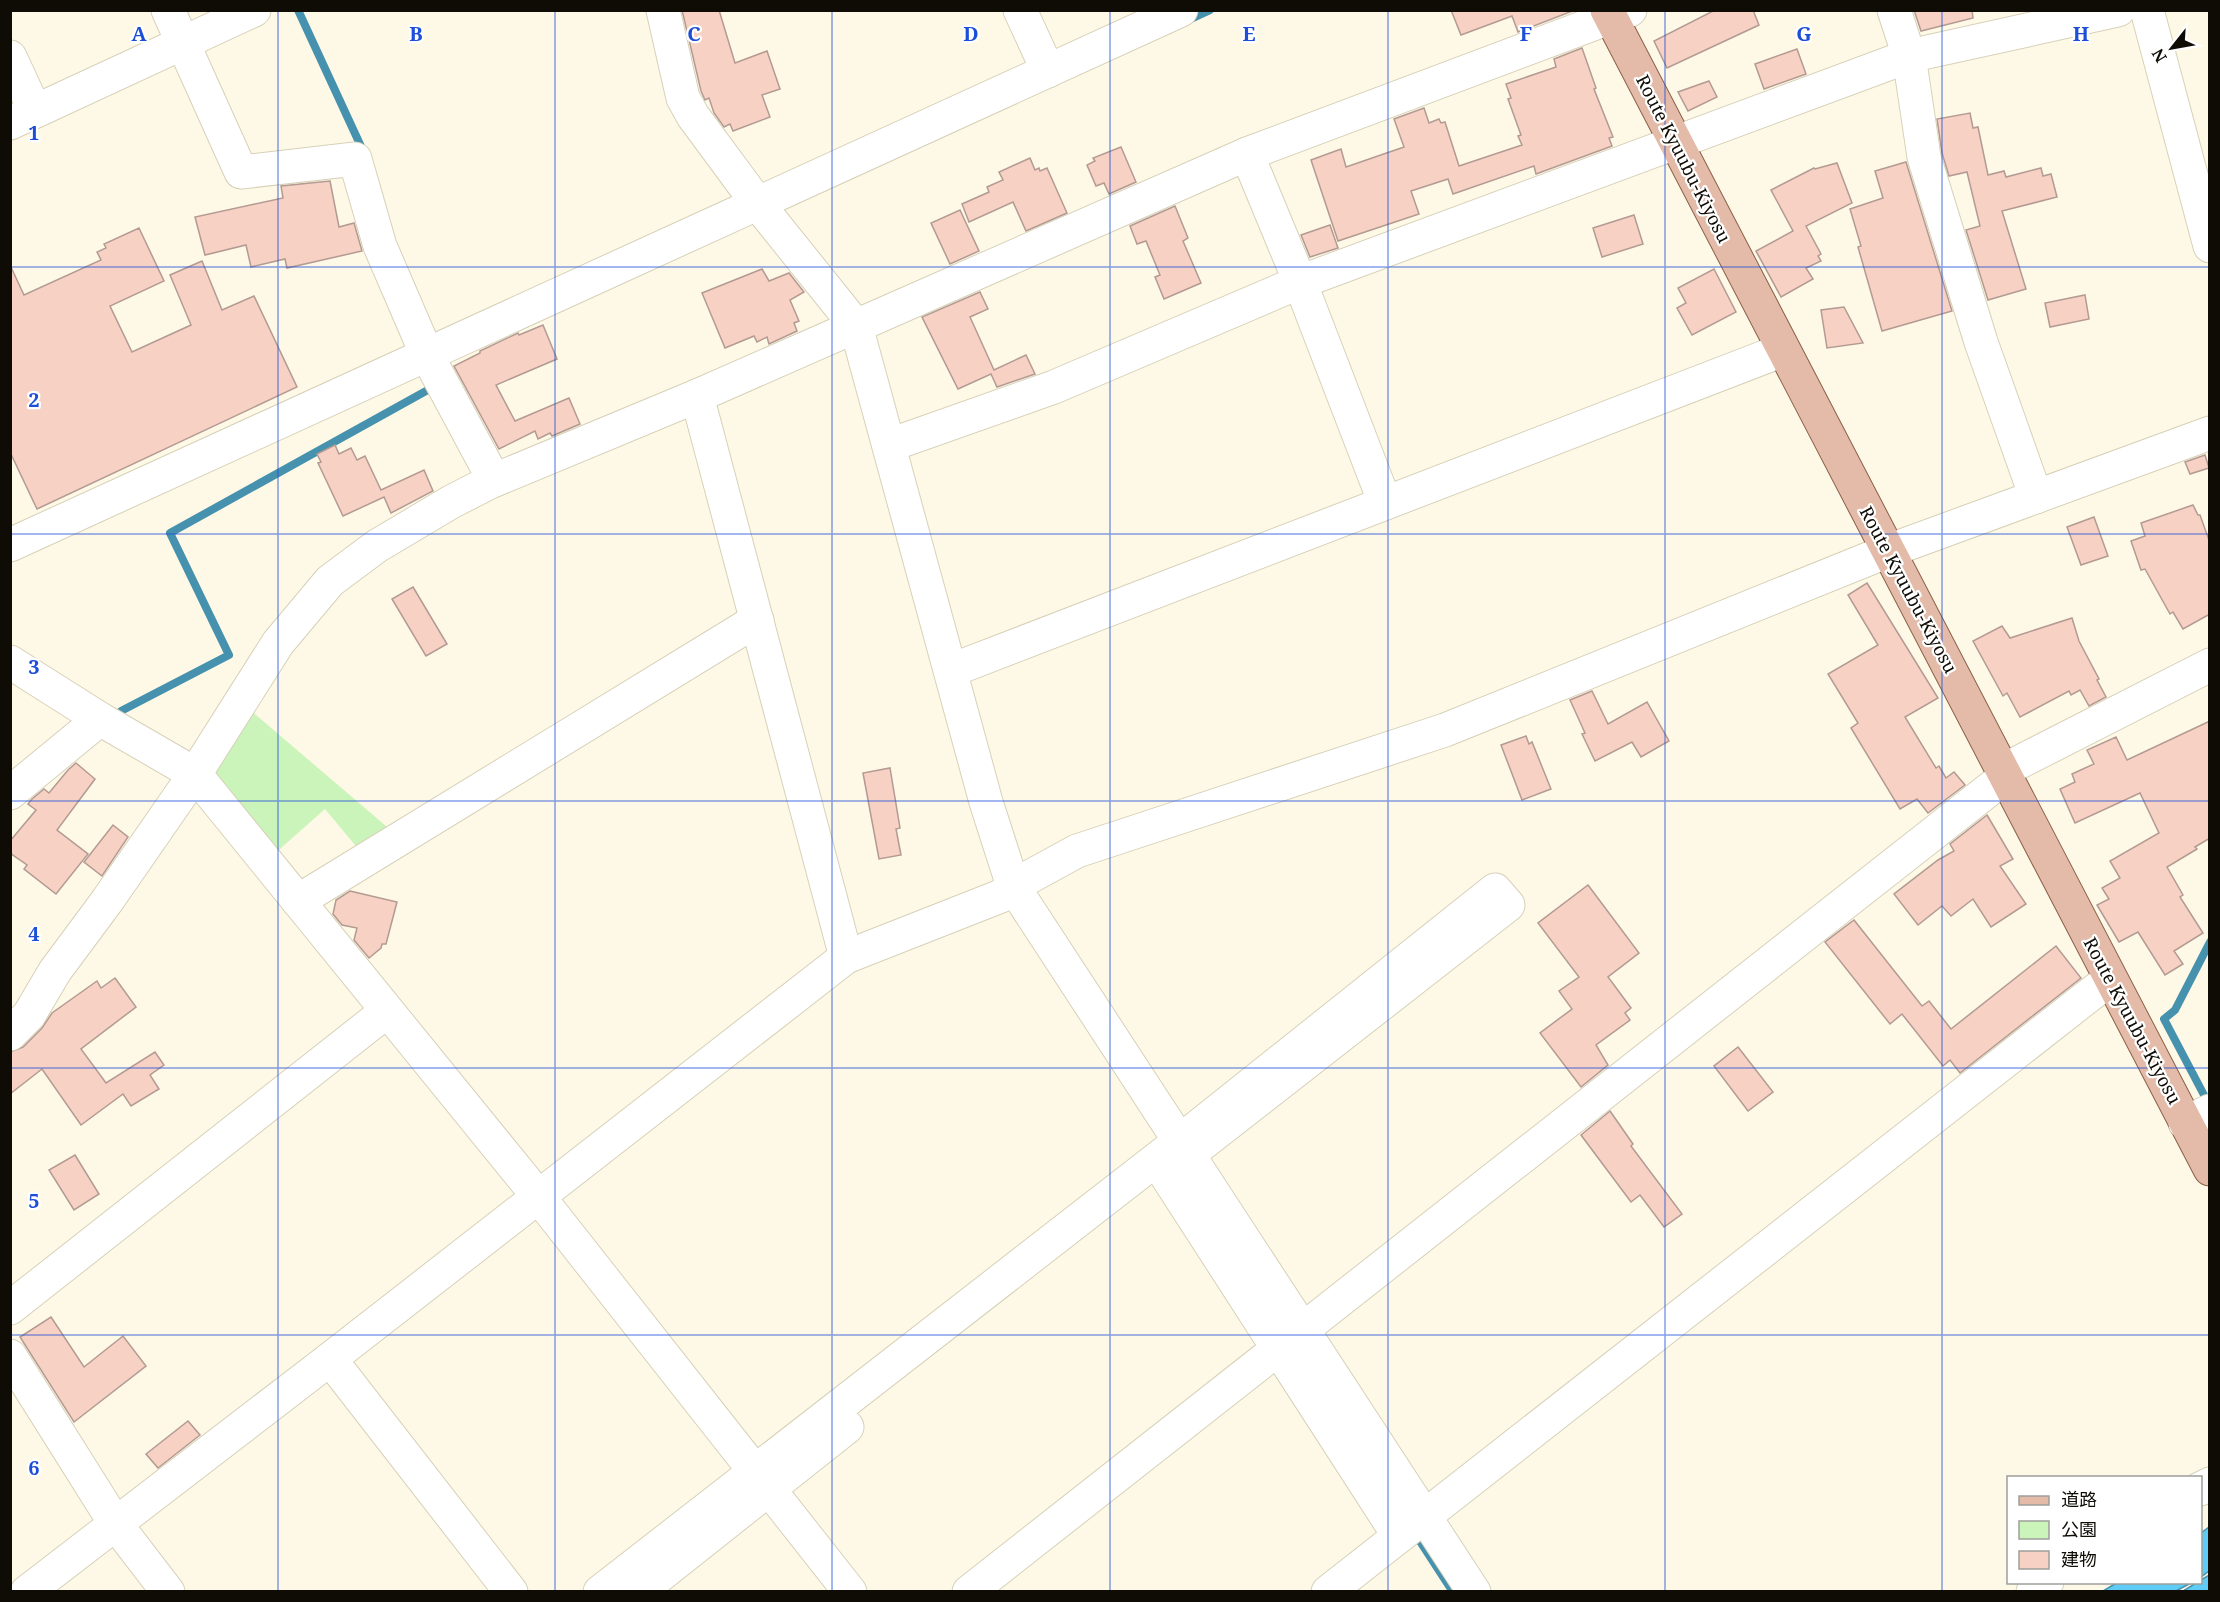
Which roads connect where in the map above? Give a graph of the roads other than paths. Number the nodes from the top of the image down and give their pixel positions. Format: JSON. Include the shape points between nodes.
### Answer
{"nodes":[{"id":1,"x":206,"y":10,"type":"edge"},
{"id":2,"x":254,"y":10,"type":"edge"},
{"id":3,"x":663,"y":10,"type":"edge"},
{"id":4,"x":1020,"y":10,"type":"edge"},
{"id":5,"x":1181,"y":10,"type":"edge"},
{"id":6,"x":1894,"y":10,"type":"edge"},
{"id":7,"x":2118,"y":10,"type":"edge"},
{"id":8,"x":2147,"y":10,"type":"edge"},
{"id":9,"x":1616,"y":13,"type":"edge"},
{"id":10,"x":175,"y":26,"type":"edge"},
{"id":11,"x":1909,"y":56,"type":"junction"},
{"id":12,"x":10,"y":57,"type":"edge"},
{"id":13,"x":1048,"y":71,"type":"junction"},
{"id":14,"x":21,"y":106,"type":"edge"},
{"id":15,"x":1675,"y":143,"type":"junction"},
{"id":16,"x":1247,"y":154,"type":"junction"},
{"id":17,"x":758,"y":204,"type":"junction"},
{"id":18,"x":2210,"y":246,"type":"edge"},
{"id":19,"x":1300,"y":282,"type":"junction"},
{"id":20,"x":856,"y":326,"type":"junction"},
{"id":21,"x":1783,"y":350,"type":"junction"},
{"id":22,"x":427,"y":355,"type":"junction"},
{"id":23,"x":697,"y":396,"type":"junction"},
{"id":24,"x":2210,"y":434,"type":"edge"},
{"id":25,"x":890,"y":445,"type":"junction"},
{"id":26,"x":494,"y":480,"type":"junction"},
{"id":27,"x":2036,"y":496,"type":"junction"},
{"id":28,"x":1385,"y":503,"type":"junction"},
{"id":29,"x":10,"y":545,"type":"edge"},
{"id":30,"x":1888,"y":551,"type":"junction"},
{"id":31,"x":756,"y":620,"type":"junction"},
{"id":32,"x":10,"y":662,"type":"edge"},
{"id":33,"x":2210,"y":665,"type":"edge"},
{"id":34,"x":952,"y":670,"type":"junction"},
{"id":35,"x":100,"y":719,"type":"junction"},
{"id":36,"x":195,"y":774,"type":"junction"},
{"id":37,"x":2004,"y":774,"type":"junction"},
{"id":38,"x":10,"y":793,"type":"edge"},
{"id":39,"x":1013,"y":886,"type":"junction"},
{"id":40,"x":298,"y":901,"type":"junction"},
{"id":41,"x":846,"y":957,"type":"junction"},
{"id":42,"x":2110,"y":979,"type":"junction"},
{"id":43,"x":387,"y":1011,"type":"junction"},
{"id":44,"x":10,"y":1034,"type":"edge"},
{"id":45,"x":2197,"y":1117,"type":"edge"},
{"id":46,"x":1180,"y":1160,"type":"junction"},
{"id":47,"x":2210,"y":1169,"type":"edge"},
{"id":48,"x":538,"y":1196,"type":"junction"},
{"id":49,"x":10,"y":1308,"type":"edge"},
{"id":50,"x":1290,"y":1338,"type":"junction"},
{"id":51,"x":10,"y":1356,"type":"edge"},
{"id":52,"x":330,"y":1359,"type":"junction"},
{"id":53,"x":761,"y":1480,"type":"junction"},
{"id":54,"x":115,"y":1523,"type":"junction"},
{"id":55,"x":1412,"y":1527,"type":"junction"},
{"id":56,"x":27,"y":1592,"type":"edge"},
{"id":57,"x":168,"y":1592,"type":"edge"},
{"id":58,"x":511,"y":1592,"type":"edge"},
{"id":59,"x":600,"y":1592,"type":"edge"},
{"id":60,"x":639,"y":1592,"type":"edge"},
{"id":61,"x":850,"y":1592,"type":"edge"},
{"id":62,"x":969,"y":1592,"type":"edge"},
{"id":63,"x":1328,"y":1592,"type":"edge"},
{"id":64,"x":1474,"y":1592,"type":"edge"}],
"edges":[{"from":1,"to":10,"type":"street"},
{"from":2,"to":10,"type":"street"},
{"from":3,"to":17,"type":"street","via":[[682,98]]},
{"from":4,"to":13,"type":"street"},
{"from":5,"to":13,"type":"street"},
{"from":6,"to":11,"type":"street"},
{"from":7,"to":11,"type":"street"},
{"from":8,"to":18,"type":"street"},
{"from":9,"to":15,"type":"main road","name":"Route Kyuubu-Kiyosu"},
{"from":9,"to":16,"type":"street"},
{"from":10,"to":14,"type":"street"},
{"from":10,"to":22,"type":"street","via":[[241,172],[355,159],[380,246]]},
{"from":11,"to":15,"type":"street"},
{"from":11,"to":27,"type":"street","via":[[1924,157],[1981,342]]},
{"from":12,"to":14,"type":"street"},
{"from":13,"to":17,"type":"street"},
{"from":15,"to":19,"type":"street"},
{"from":15,"to":21,"type":"main road","name":"Route Kyuubu-Kiyosu"},
{"from":16,"to":19,"type":"street"},
{"from":16,"to":20,"type":"street"},
{"from":17,"to":20,"type":"street"},
{"from":17,"to":22,"type":"street"},
{"from":19,"to":25,"type":"street","via":[[1054,387]]},
{"from":19,"to":28,"type":"street"},
{"from":20,"to":23,"type":"street"},
{"from":20,"to":25,"type":"street"},
{"from":21,"to":28,"type":"street"},
{"from":21,"to":30,"type":"main road","name":"Route Kyuubu-Kiyosu"},
{"from":22,"to":26,"type":"street"},
{"from":22,"to":29,"type":"street"},
{"from":23,"to":26,"type":"street"},
{"from":23,"to":31,"type":"street"},
{"from":24,"to":27,"type":"street"},
{"from":25,"to":34,"type":"street"},
{"from":26,"to":36,"type":"street","via":[[377,546],[330,581],[278,643]]},
{"from":27,"to":30,"type":"street"},
{"from":28,"to":34,"type":"street"},
{"from":30,"to":37,"type":"main road","name":"Route Kyuubu-Kiyosu"},
{"from":30,"to":39,"type":"street","via":[[1445,730],[1077,851]]},
{"from":31,"to":40,"type":"street"},
{"from":31,"to":41,"type":"street"},
{"from":32,"to":35,"type":"street"},
{"from":33,"to":37,"type":"street"},
{"from":34,"to":39,"type":"street","via":[[986,802]]},
{"from":35,"to":36,"type":"street"},
{"from":35,"to":38,"type":"street"},
{"from":36,"to":40,"type":"street"},
{"from":36,"to":44,"type":"street","via":[[55,971],[29,1015]]},
{"from":37,"to":42,"type":"main road","name":"Route Kyuubu-Kiyosu"},
{"from":37,"to":50,"type":"street"},
{"from":39,"to":41,"type":"street","via":[[1001,896]]},
{"from":39,"to":46,"type":"street"},
{"from":40,"to":43,"type":"street"},
{"from":41,"to":48,"type":"street"},
{"from":42,"to":45,"type":"main road","name":"Route Kyuubu-Kiyosu"},
{"from":42,"to":55,"type":"street"},
{"from":43,"to":48,"type":"street"},
{"from":43,"to":49,"type":"street"},
{"from":45,"to":47,"type":"main road","name":"Route Kyuubu-Kiyosu"},
{"from":46,"to":46,"type":"street","via":[[1495,890],[1508,905]]},
{"from":46,"to":50,"type":"street"},
{"from":46,"to":53,"type":"street"},
{"from":48,"to":52,"type":"street"},
{"from":48,"to":53,"type":"street"},
{"from":50,"to":55,"type":"street"},
{"from":50,"to":62,"type":"street"},
{"from":51,"to":54,"type":"street"},
{"from":52,"to":54,"type":"street"},
{"from":52,"to":58,"type":"street"},
{"from":53,"to":59,"type":"street"},
{"from":53,"to":60,"type":"street"},
{"from":53,"to":61,"type":"street"},
{"from":54,"to":56,"type":"street"},
{"from":54,"to":57,"type":"street"},
{"from":55,"to":63,"type":"street"},
{"from":55,"to":64,"type":"street"}]}
